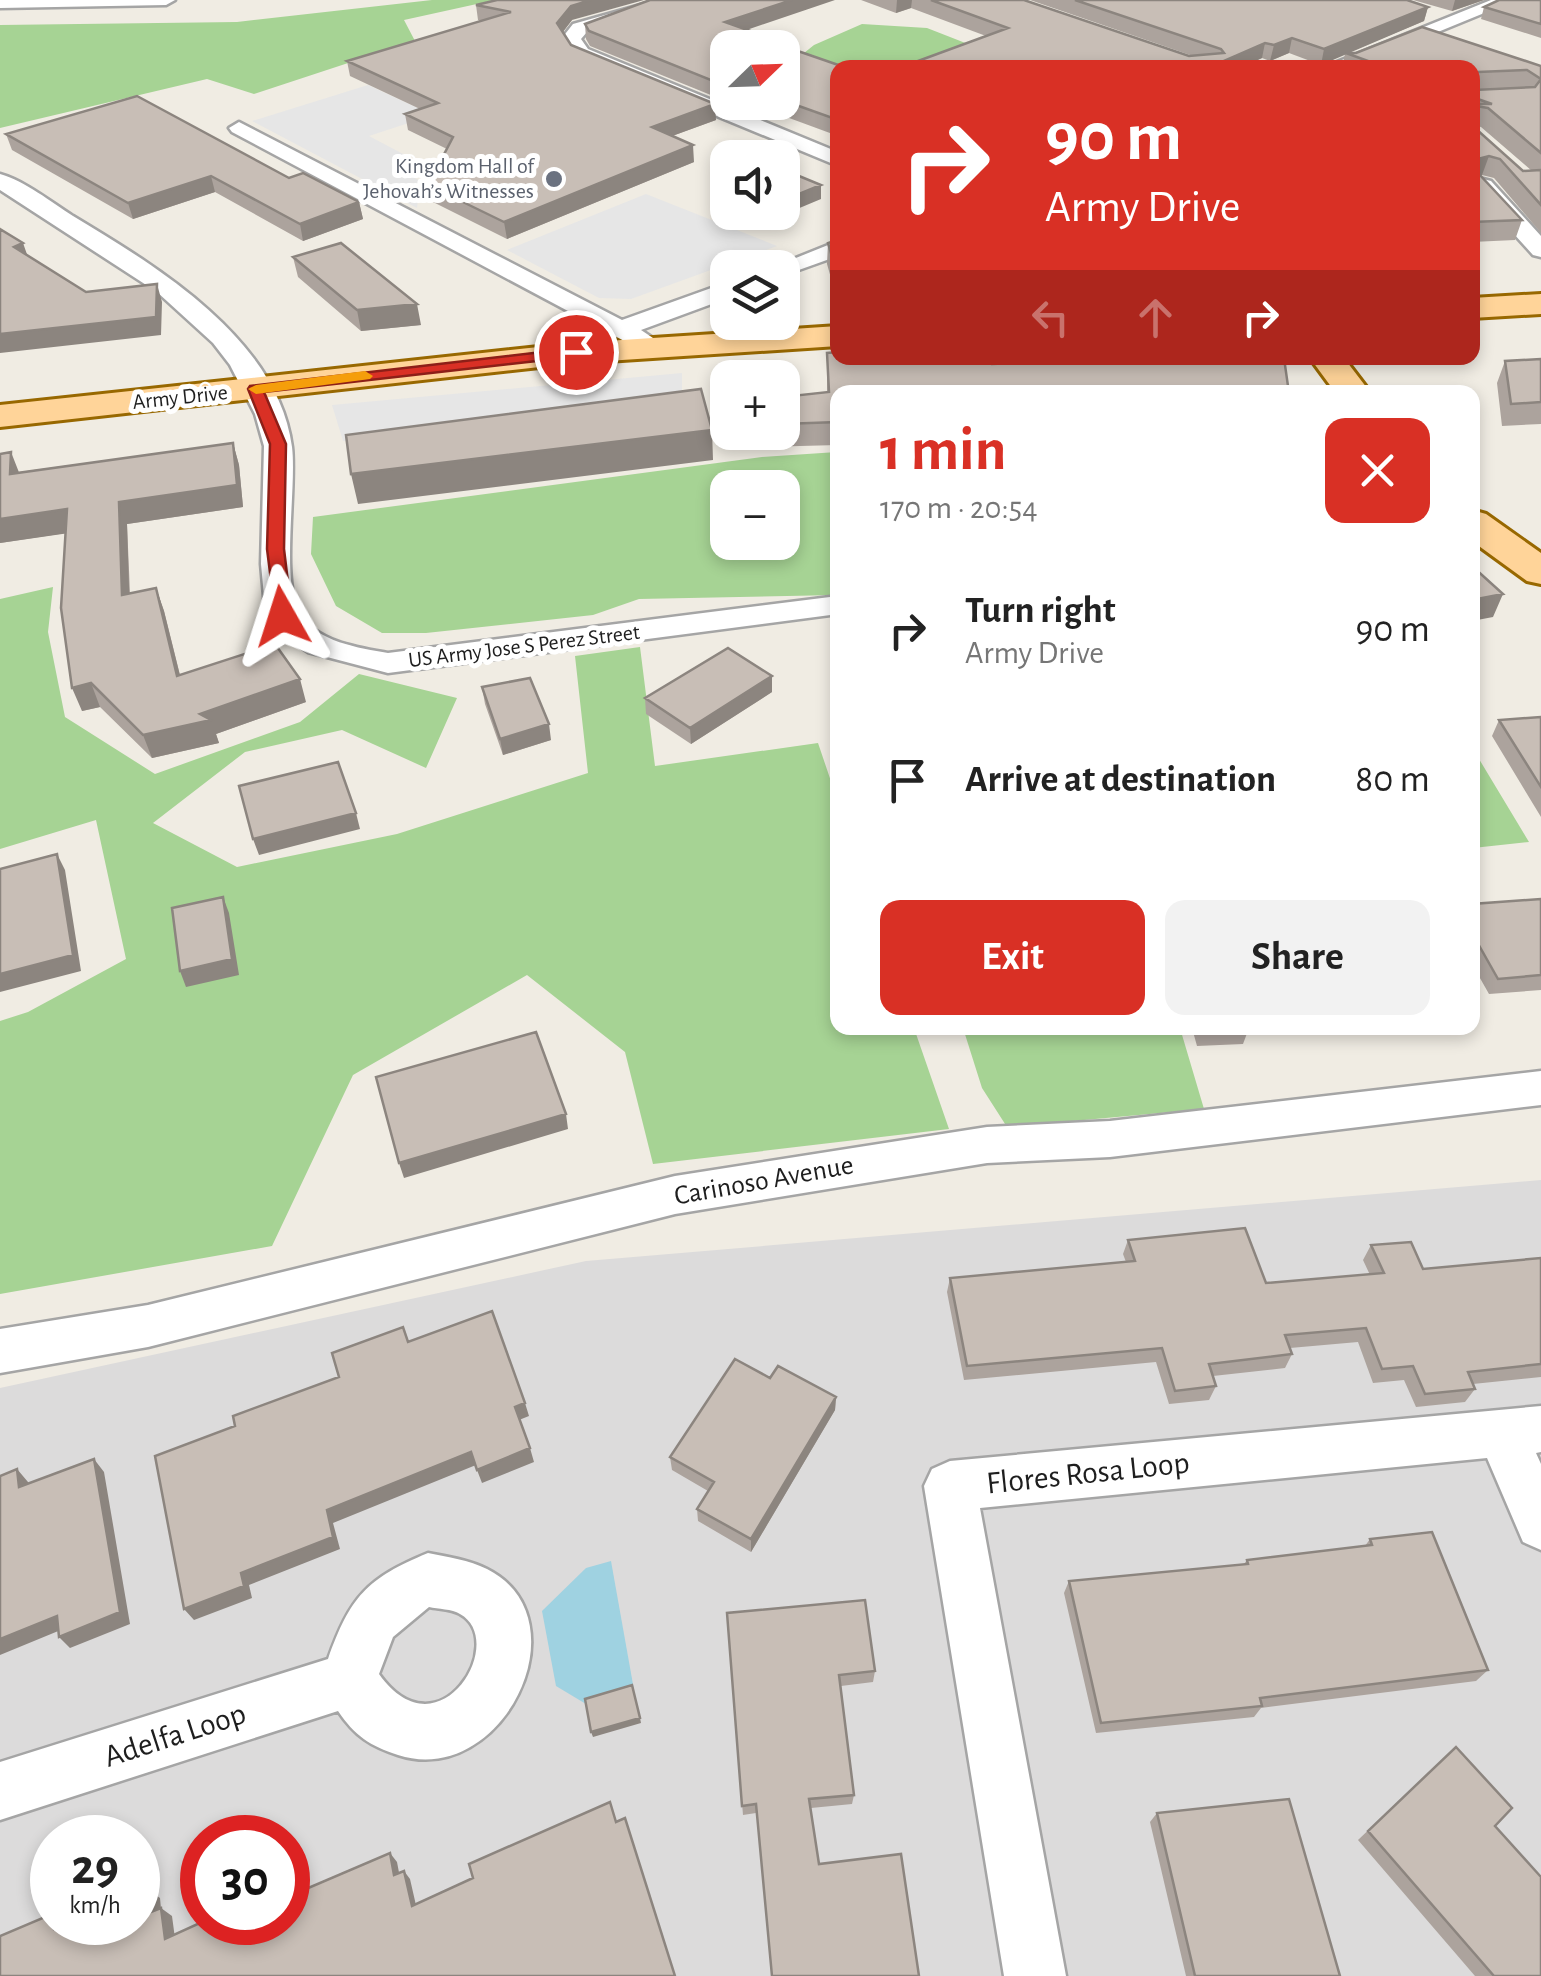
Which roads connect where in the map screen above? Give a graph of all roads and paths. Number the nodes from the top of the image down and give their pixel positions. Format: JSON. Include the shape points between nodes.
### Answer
{"nodes":[{"id":1,"x":166,"y":0,"type":"edge"},
{"id":2,"x":678,"y":0,"type":"edge"},
{"id":3,"x":1508,"y":0,"type":"edge"},
{"id":4,"x":0,"y":3,"type":"edge"},
{"id":5,"x":1416,"y":10,"type":"edge"},
{"id":6,"x":1454,"y":20,"type":"junction"},
{"id":7,"x":1419,"y":36,"type":"junction"},
{"id":8,"x":1455,"y":47,"type":"edge"},
{"id":9,"x":1353,"y":60,"type":"edge"},
{"id":10,"x":239,"y":128,"type":"dead end"},
{"id":11,"x":830,"y":157,"type":"edge"},
{"id":12,"x":0,"y":181,"type":"edge"},
{"id":13,"x":1512,"y":184,"type":"edge"},
{"id":14,"x":1480,"y":186,"type":"edge"},
{"id":15,"x":1480,"y":188,"type":"edge"},
{"id":16,"x":1541,"y":250,"type":"edge"},
{"id":17,"x":830,"y":251,"type":"edge"},
{"id":18,"x":800,"y":262,"type":"edge"},
{"id":19,"x":710,"y":296,"type":"edge"},
{"id":20,"x":1541,"y":304,"type":"edge"},
{"id":21,"x":1480,"y":308,"type":"edge"},
{"id":22,"x":621,"y":328,"type":"junction"},
{"id":23,"x":830,"y":336,"type":"edge"},
{"id":24,"x":652,"y":346,"type":"junction"},
{"id":25,"x":1332,"y":365,"type":"edge"},
{"id":26,"x":1348,"y":385,"type":"edge"},
{"id":27,"x":256,"y":389,"type":"junction"},
{"id":28,"x":0,"y":416,"type":"edge"},
{"id":29,"x":1480,"y":528,"type":"edge"},
{"id":30,"x":1541,"y":572,"type":"edge"},
{"id":31,"x":830,"y":606,"type":"dead end"},
{"id":32,"x":1541,"y":1088,"type":"edge"},
{"id":33,"x":0,"y":1351,"type":"edge"},
{"id":34,"x":1522,"y":1431,"type":"edge"},
{"id":35,"x":1541,"y":1524,"type":"edge"},
{"id":36,"x":350,"y":1680,"type":"dead end"},
{"id":37,"x":0,"y":1791,"type":"edge"},
{"id":38,"x":1034,"y":1976,"type":"edge"}],
"edges":[{"from":1,"to":4,"type":"street"},
{"from":2,"to":11,"type":"street","via":[[580,28],[573,44],[581,53]]},
{"from":3,"to":6,"type":"street"},
{"from":5,"to":6,"type":"street"},
{"from":6,"to":7,"type":"street"},
{"from":7,"to":8,"type":"street"},
{"from":7,"to":9,"type":"street"},
{"from":10,"to":22,"type":"street"},
{"from":12,"to":27,"type":"street","via":[[160,284],[240,359]]},
{"from":13,"to":14,"type":"street"},
{"from":15,"to":16,"type":"street"},
{"from":17,"to":18,"type":"street"},
{"from":19,"to":22,"type":"street"},
{"from":20,"to":21,"type":"main road"},
{"from":22,"to":24,"type":"street"},
{"from":23,"to":24,"type":"main road","name":"Army Drive"},
{"from":24,"to":27,"type":"main road","name":"Army Drive"},
{"from":25,"to":26,"type":"main road"},
{"from":27,"to":28,"type":"main road","name":"Army Drive"},
{"from":27,"to":31,"type":"street","name":"US Army Jose S Perez Street","via":[[278,444],[282,616],[333,652],[388,662]]},
{"from":29,"to":30,"type":"main road"},
{"from":32,"to":33,"type":"street","name":"Carinoso Avenue","via":[[1110,1139],[987,1144],[676,1195],[148,1326]]},
{"from":34,"to":35,"type":"street"},
{"from":34,"to":38,"type":"street","name":"Flores Rosa Loop","via":[[950,1486]]},
{"from":36,"to":37,"type":"street","name":"Adelfa Loop"}]}
